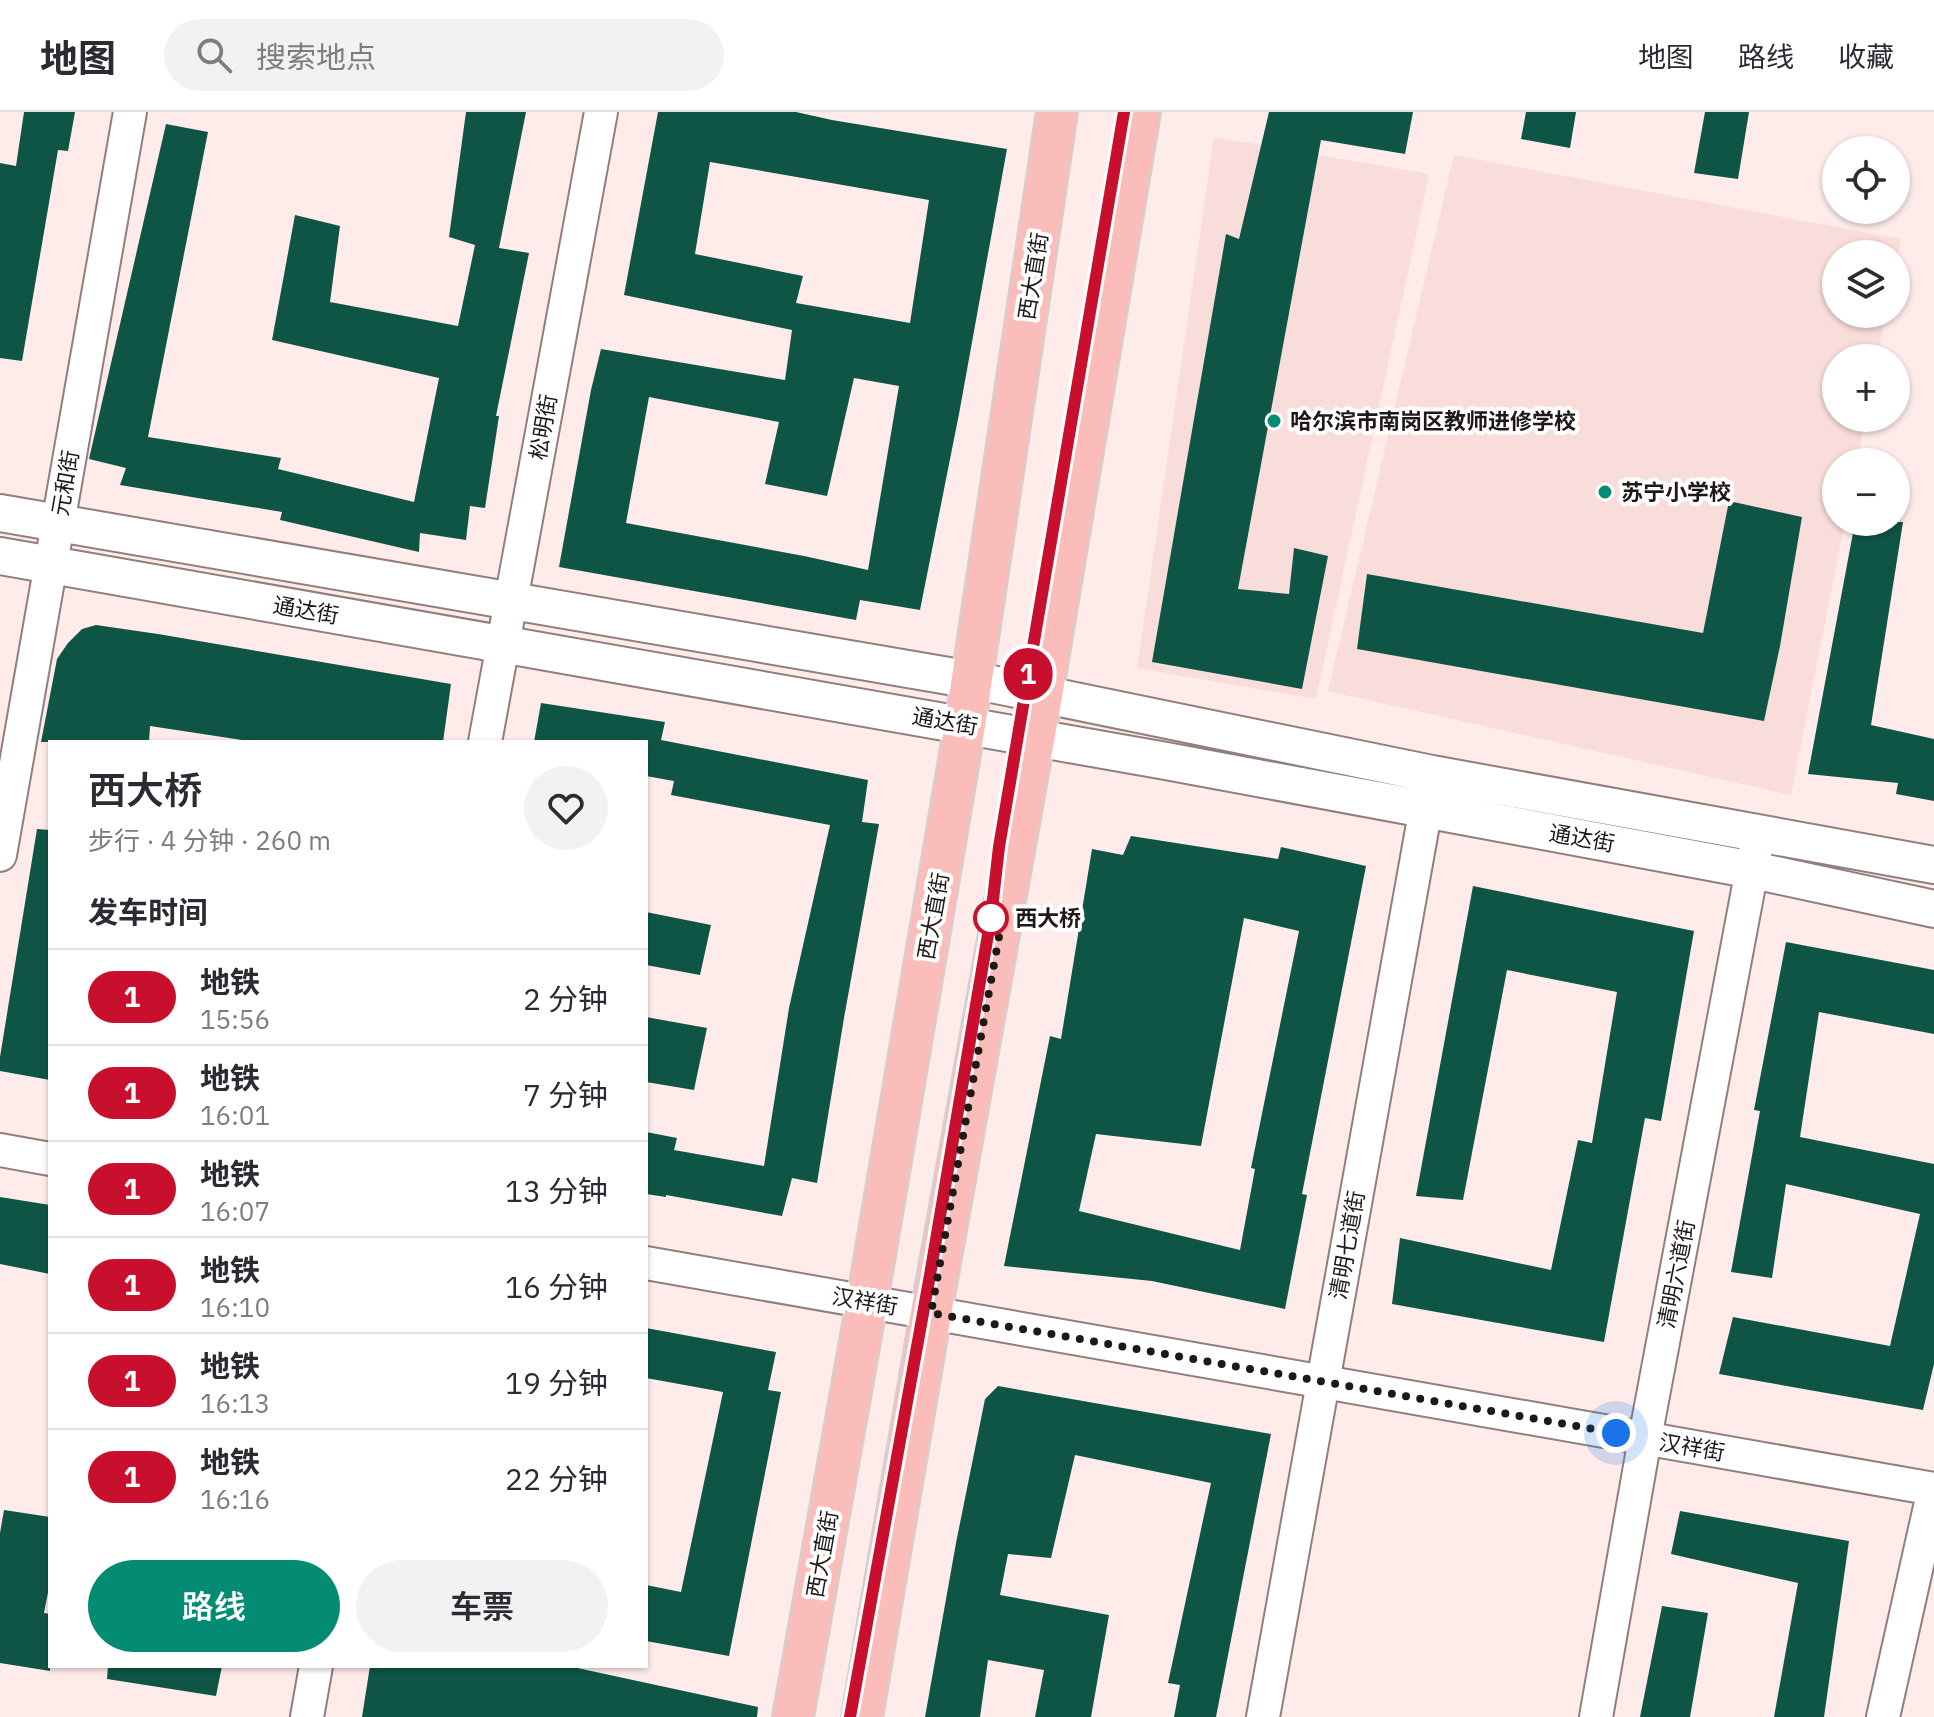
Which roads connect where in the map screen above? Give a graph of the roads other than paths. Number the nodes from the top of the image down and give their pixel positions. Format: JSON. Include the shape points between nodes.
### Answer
{"nodes":[{"id":1,"x":130,"y":112,"type":"edge"},
{"id":2,"x":601,"y":112,"type":"edge"},
{"id":3,"x":1140,"y":112,"type":"edge"},
{"id":4,"x":1048,"y":114,"type":"edge"},
{"id":5,"x":0,"y":513,"type":"edge"},
{"id":6,"x":58,"y":524,"type":"junction"},
{"id":7,"x":0,"y":556,"type":"edge"},
{"id":8,"x":51,"y":565,"type":"junction"},
{"id":9,"x":511,"y":602,"type":"junction"},
{"id":10,"x":503,"y":645,"type":"junction"},
{"id":11,"x":972,"y":680,"type":"junction"},
{"id":12,"x":1042,"y":695,"type":"junction"},
{"id":13,"x":965,"y":725,"type":"junction"},
{"id":14,"x":1034,"y":738,"type":"junction"},
{"id":15,"x":485,"y":740,"type":"edge"},
{"id":16,"x":1432,"y":774,"type":"junction"},
{"id":17,"x":1425,"y":809,"type":"junction"},
{"id":18,"x":1759,"y":832,"type":"junction"},
{"id":19,"x":0,"y":855,"type":"edge"},
{"id":20,"x":1934,"y":865,"type":"edge"},
{"id":21,"x":1753,"y":870,"type":"junction"},
{"id":22,"x":1934,"y":909,"type":"edge"},
{"id":23,"x":0,"y":1150,"type":"edge"},
{"id":24,"x":48,"y":1159,"type":"edge"},
{"id":25,"x":648,"y":1263,"type":"edge"},
{"id":26,"x":867,"y":1302,"type":"junction"},
{"id":27,"x":931,"y":1313,"type":"junction"},
{"id":28,"x":1322,"y":1382,"type":"junction"},
{"id":29,"x":1645,"y":1438,"type":"junction"},
{"id":30,"x":1934,"y":1489,"type":"edge"},
{"id":31,"x":316,"y":1668,"type":"edge"},
{"id":32,"x":307,"y":1717,"type":"edge"},
{"id":33,"x":793,"y":1717,"type":"edge"},
{"id":34,"x":862,"y":1717,"type":"edge"},
{"id":35,"x":1263,"y":1717,"type":"edge"},
{"id":36,"x":1596,"y":1717,"type":"edge"},
{"id":37,"x":1883,"y":1717,"type":"edge"}],
"edges":[{"from":1,"to":6,"type":"street","name":"元和街"},
{"from":2,"to":9,"type":"street","name":"松明街"},
{"from":3,"to":12,"type":"main road"},
{"from":4,"to":11,"type":"main road","name":"西大直街"},
{"from":5,"to":6,"type":"main road","name":"通达街"},
{"from":6,"to":8,"type":"street","name":"元和街"},
{"from":6,"to":9,"type":"main road","name":"通达街"},
{"from":7,"to":8,"type":"main road","name":"通达街"},
{"from":8,"to":10,"type":"main road","name":"通达街"},
{"from":8,"to":19,"type":"street","name":"元和街"},
{"from":9,"to":10,"type":"street","name":"松明街"},
{"from":9,"to":11,"type":"main road","name":"通达街"},
{"from":10,"to":13,"type":"main road","name":"通达街"},
{"from":10,"to":15,"type":"street","name":"松明街"},
{"from":11,"to":12,"type":"main road","name":"通达街"},
{"from":11,"to":13,"type":"main road","name":"西大直街"},
{"from":12,"to":14,"type":"main road"},
{"from":12,"to":16,"type":"main road","name":"通达街"},
{"from":13,"to":14,"type":"main road","name":"通达街"},
{"from":13,"to":26,"type":"main road","name":"西大直街"},
{"from":14,"to":17,"type":"main road","name":"通达街"},
{"from":14,"to":27,"type":"main road"},
{"from":16,"to":17,"type":"street","name":"清明七道街"},
{"from":16,"to":18,"type":"main road","name":"通达街"},
{"from":17,"to":21,"type":"main road","name":"通达街"},
{"from":17,"to":28,"type":"street","name":"清明七道街"},
{"from":18,"to":20,"type":"main road","name":"通达街"},
{"from":18,"to":21,"type":"street","name":"清明六道街"},
{"from":21,"to":22,"type":"main road","name":"通达街"},
{"from":21,"to":29,"type":"street","name":"清明六道街"},
{"from":23,"to":24,"type":"street"},
{"from":25,"to":26,"type":"street","name":"汉祥街"},
{"from":26,"to":27,"type":"street","name":"汉祥街"},
{"from":26,"to":33,"type":"main road","name":"西大直街"},
{"from":27,"to":28,"type":"street","name":"汉祥街"},
{"from":27,"to":34,"type":"main road"},
{"from":28,"to":29,"type":"street","name":"汉祥街"},
{"from":28,"to":35,"type":"street","name":"清明七道街"},
{"from":29,"to":30,"type":"street","name":"汉祥街"},
{"from":29,"to":36,"type":"street","name":"清明六道街"},
{"from":30,"to":37,"type":"street"},
{"from":31,"to":32,"type":"street"}]}
